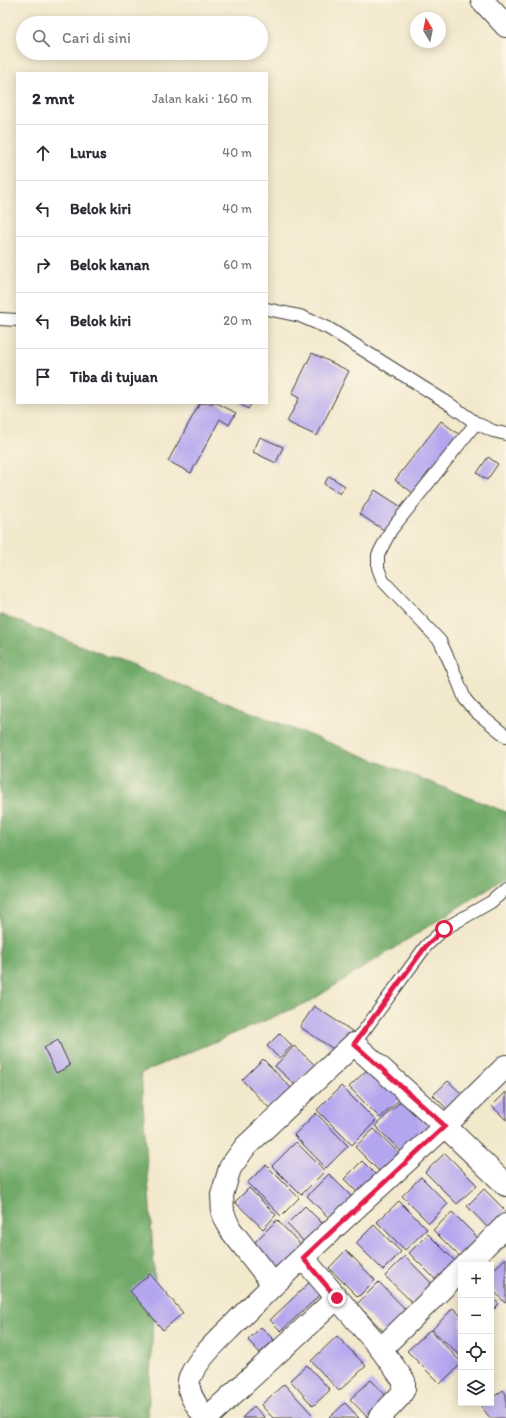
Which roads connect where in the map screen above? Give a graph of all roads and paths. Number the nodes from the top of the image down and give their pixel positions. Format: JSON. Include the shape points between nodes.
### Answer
{"nodes":[{"id":1,"x":482,"y":0,"type":"edge"},
{"id":2,"x":506,"y":26,"type":"edge"},
{"id":3,"x":268,"y":309,"type":"edge"},
{"id":4,"x":0,"y":319,"type":"edge"},
{"id":5,"x":16,"y":320,"type":"edge"},
{"id":6,"x":476,"y":423,"type":"junction"},
{"id":7,"x":506,"y":434,"type":"edge"},
{"id":8,"x":506,"y":736,"type":"edge"},
{"id":9,"x":506,"y":889,"type":"edge"},
{"id":10,"x":354,"y":1044,"type":"junction"},
{"id":11,"x":506,"y":1066,"type":"edge"},
{"id":12,"x":445,"y":1126,"type":"junction"},
{"id":13,"x":506,"y":1186,"type":"edge"},
{"id":14,"x":506,"y":1225,"type":"edge"},
{"id":15,"x":303,"y":1258,"type":"junction"},
{"id":16,"x":469,"y":1262,"type":"edge"},
{"id":17,"x":458,"y":1273,"type":"edge"},
{"id":18,"x":273,"y":1284,"type":"junction"},
{"id":19,"x":337,"y":1298,"type":"junction"},
{"id":20,"x":382,"y":1350,"type":"junction"},
{"id":21,"x":206,"y":1418,"type":"edge"},
{"id":22,"x":379,"y":1418,"type":"edge"}],
"edges":[{"from":1,"to":2,"type":"street"},
{"from":3,"to":6,"type":"lane","via":[[300,316],[328,328]]},
{"from":4,"to":5,"type":"lane"},
{"from":6,"to":7,"type":"lane","via":[[492,431]]},
{"from":6,"to":8,"type":"lane","via":[[392,530],[378,555],[378,568],[383,581],[440,641],[465,699],[475,711]]},
{"from":9,"to":10,"type":"lane","via":[[491,902],[444,929],[426,946]]},
{"from":10,"to":12,"type":"street"},
{"from":10,"to":18,"type":"street","via":[[245,1147],[230,1168],[222,1195],[223,1213],[230,1229]]},
{"from":11,"to":12,"type":"street"},
{"from":12,"to":13,"type":"street"},
{"from":12,"to":15,"type":"street"},
{"from":14,"to":16,"type":"street"},
{"from":15,"to":18,"type":"street"},
{"from":15,"to":19,"type":"street"},
{"from":17,"to":20,"type":"street"},
{"from":18,"to":21,"type":"street","via":[[200,1360],[190,1378],[191,1395]]},
{"from":19,"to":20,"type":"street"},
{"from":19,"to":21,"type":"street"},
{"from":20,"to":22,"type":"street","via":[[404,1380],[404,1389]]}]}
